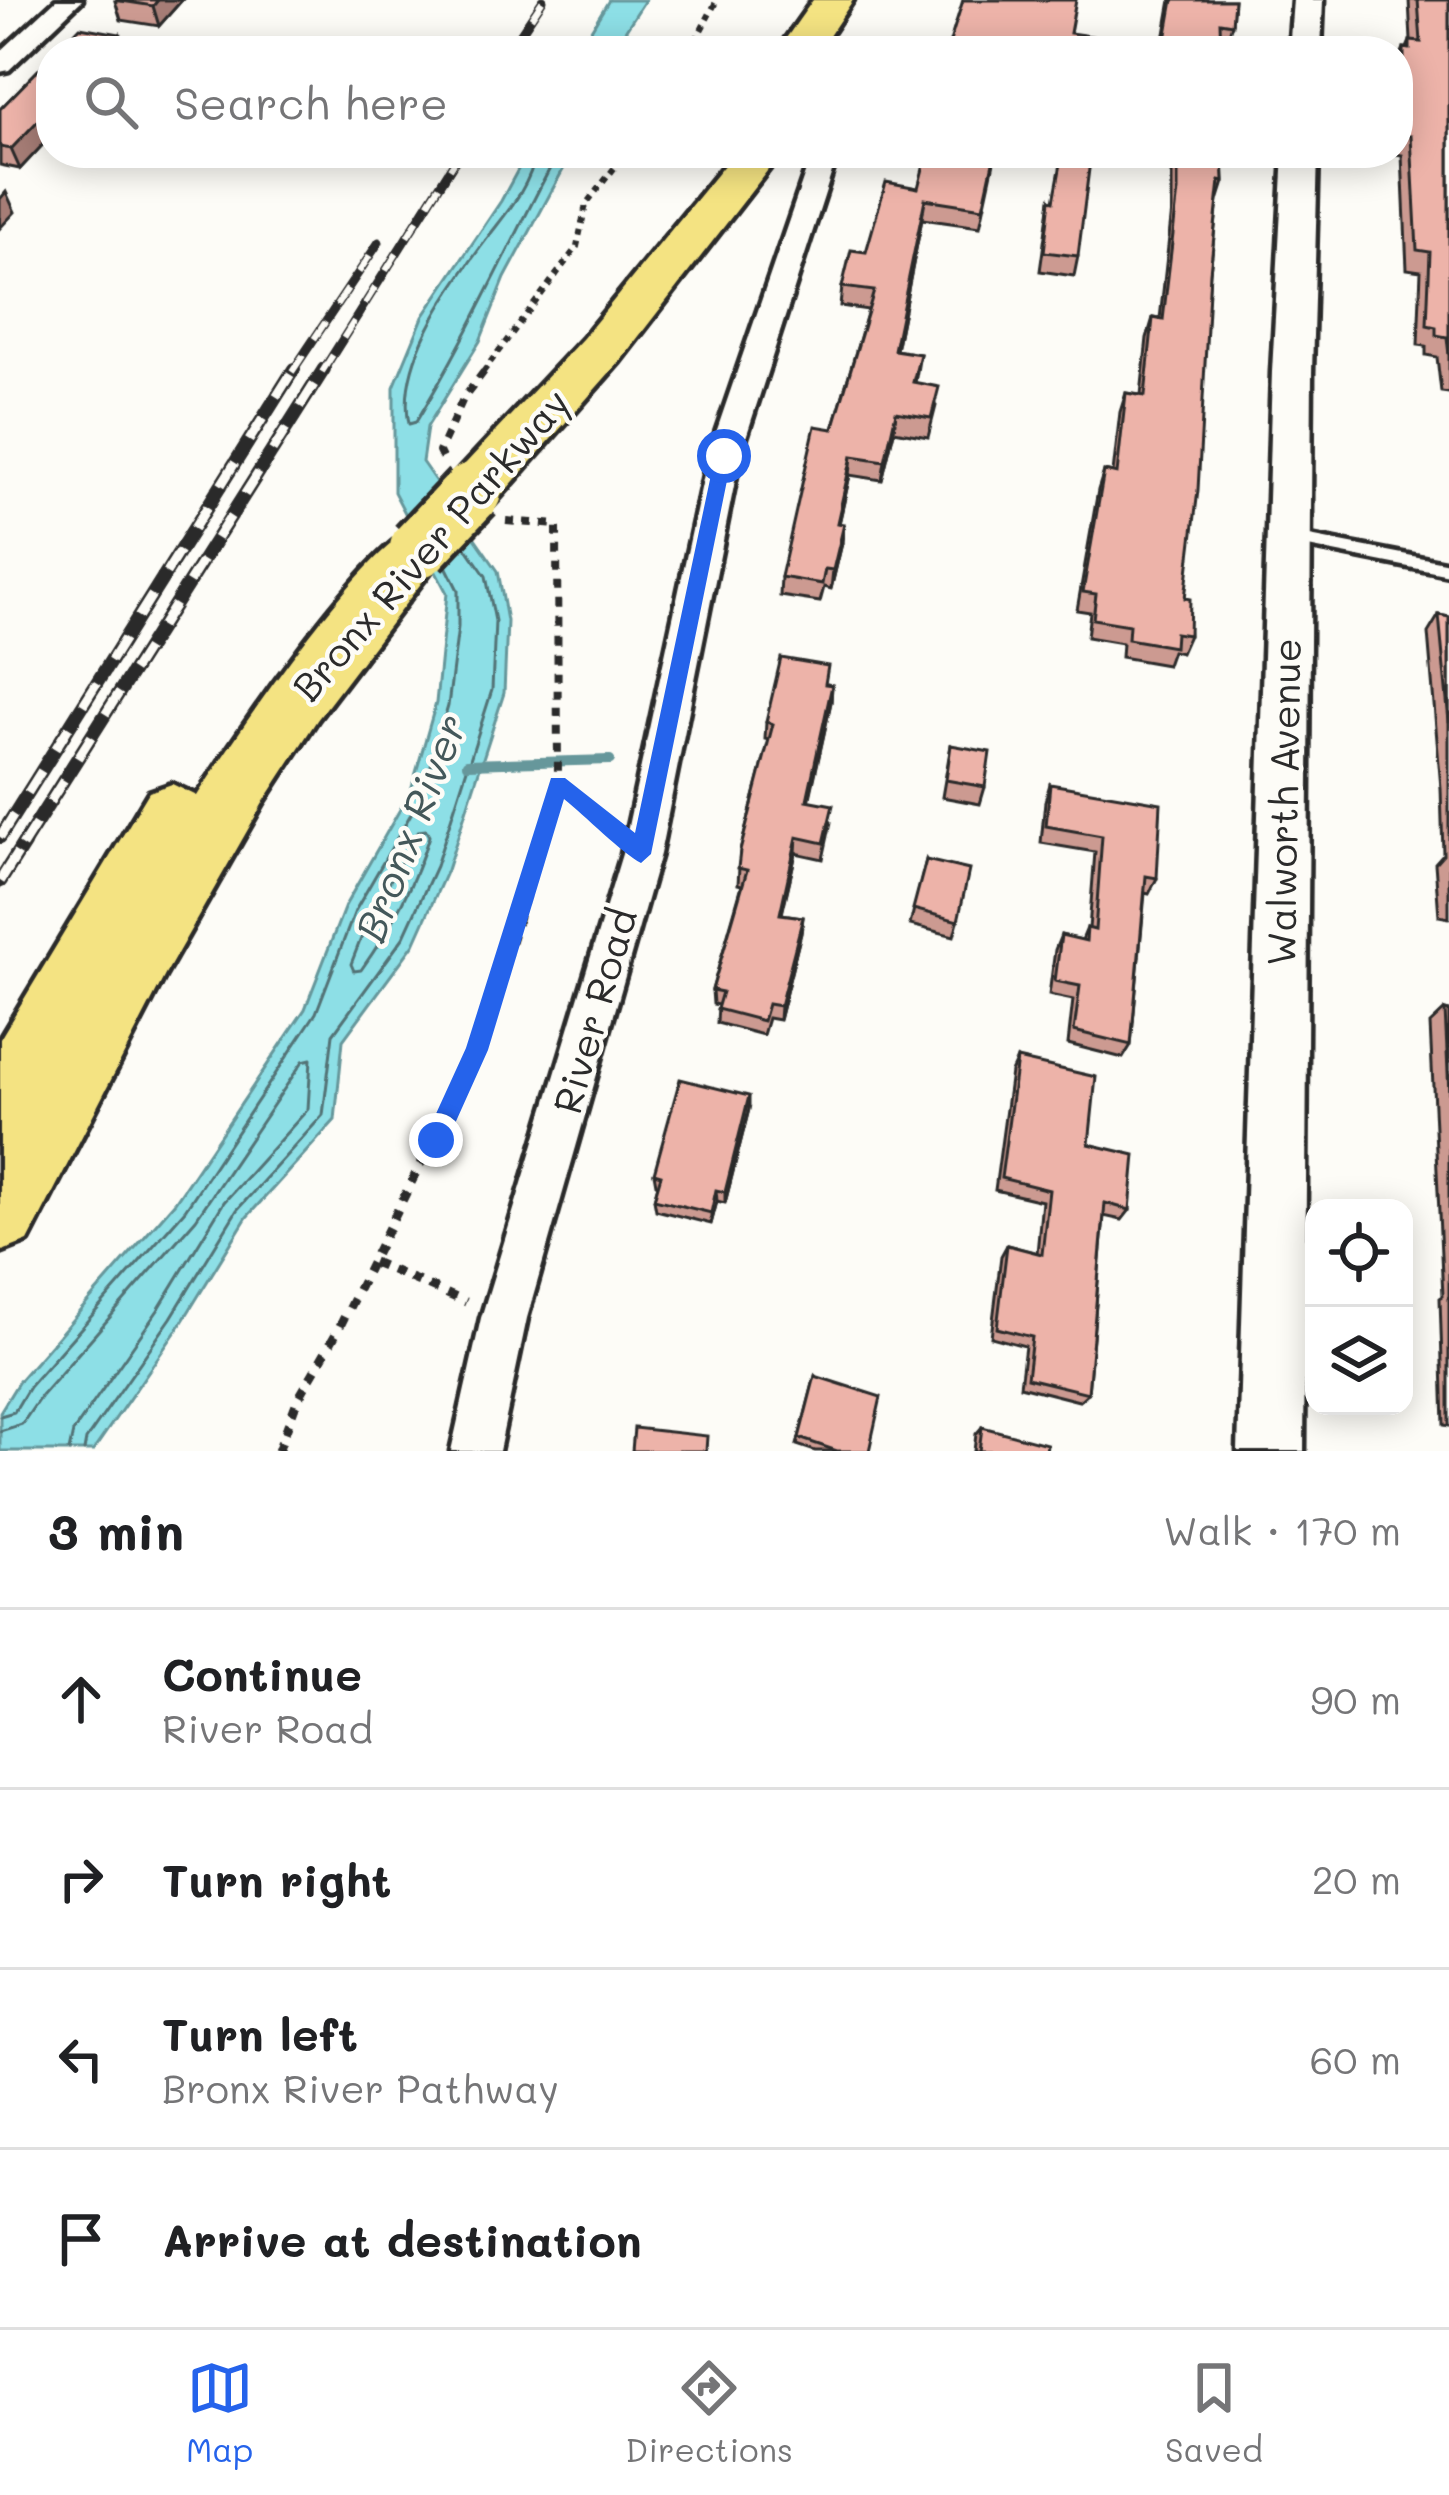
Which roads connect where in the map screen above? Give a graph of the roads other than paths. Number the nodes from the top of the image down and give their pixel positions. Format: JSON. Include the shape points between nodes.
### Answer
{"nodes":[{"id":1,"x":70,"y":0,"type":"edge"},
{"id":2,"x":833,"y":0,"type":"edge"},
{"id":3,"x":865,"y":0,"type":"edge"},
{"id":4,"x":1308,"y":0,"type":"edge"},
{"id":5,"x":808,"y":36,"type":"edge"},
{"id":6,"x":842,"y":36,"type":"edge"},
{"id":7,"x":1306,"y":36,"type":"edge"},
{"id":8,"x":2,"y":61,"type":"edge"},
{"id":9,"x":709,"y":168,"type":"edge"},
{"id":10,"x":746,"y":168,"type":"edge"},
{"id":11,"x":821,"y":168,"type":"edge"},
{"id":12,"x":1301,"y":168,"type":"edge"},
{"id":13,"x":411,"y":534,"type":"junction"},
{"id":14,"x":1289,"y":538,"type":"junction"},
{"id":15,"x":1449,"y":569,"type":"edge"},
{"id":16,"x":0,"y":1108,"type":"edge"},
{"id":17,"x":0,"y":1214,"type":"edge"},
{"id":18,"x":475,"y":1451,"type":"edge"},
{"id":19,"x":1271,"y":1451,"type":"edge"}],
"edges":[{"from":1,"to":8,"type":"street"},
{"from":2,"to":5,"type":"highway"},
{"from":3,"to":6,"type":"highway"},
{"from":4,"to":7,"type":"street"},
{"from":9,"to":13,"type":"highway","name":"Bronx River Parkway"},
{"from":10,"to":13,"type":"highway","name":"Bronx River Parkway","bridge":true,"via":[[601,350],[472,492]]},
{"from":11,"to":18,"type":"street","name":"River Road","via":[[724,456],[641,854],[503,1318]]},
{"from":12,"to":14,"type":"street","name":"Walworth Avenue"},
{"from":13,"to":16,"type":"highway","name":"Bronx River Parkway","via":[[282,655],[218,740]]},
{"from":13,"to":17,"type":"highway","name":"Bronx River Parkway","via":[[238,783]]},
{"from":14,"to":15,"type":"lane"},
{"from":14,"to":19,"type":"street","name":"Walworth Avenue"}]}
